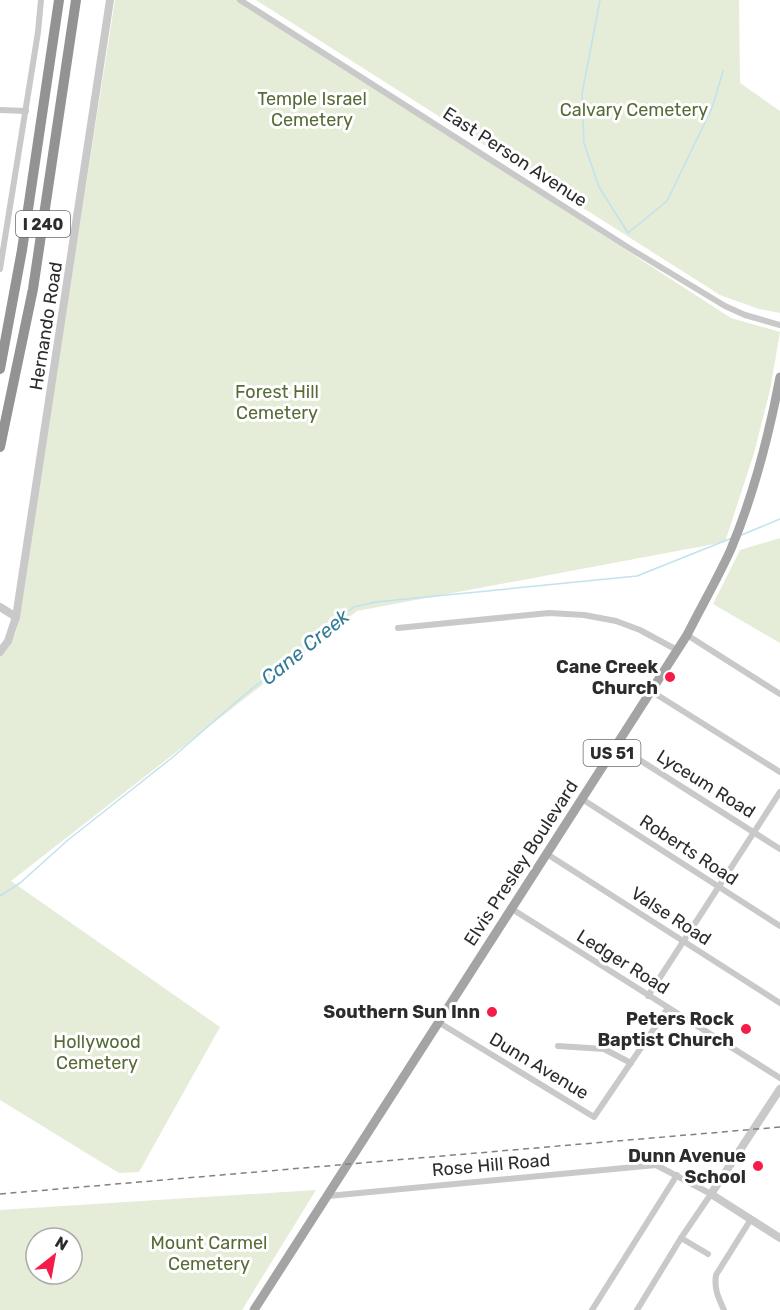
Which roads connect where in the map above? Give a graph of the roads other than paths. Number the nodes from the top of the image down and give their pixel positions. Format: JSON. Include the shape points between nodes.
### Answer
{"nodes":[{"id":1,"x":40,"y":0,"type":"edge"},
{"id":2,"x":59,"y":0,"type":"edge"},
{"id":3,"x":76,"y":0,"type":"edge"},
{"id":4,"x":110,"y":0,"type":"edge"},
{"id":5,"x":240,"y":0,"type":"edge"},
{"id":6,"x":0,"y":110,"type":"edge"},
{"id":7,"x":26,"y":111,"type":"junction"},
{"id":8,"x":0,"y":269,"type":"edge"},
{"id":9,"x":780,"y":325,"type":"edge"},
{"id":10,"x":0,"y":369,"type":"edge"},
{"id":11,"x":780,"y":377,"type":"edge"},
{"id":12,"x":0,"y":447,"type":"edge"},
{"id":13,"x":0,"y":607,"type":"edge"},
{"id":14,"x":16,"y":617,"type":"junction"},
{"id":15,"x":398,"y":628,"type":"dead end"},
{"id":16,"x":687,"y":635,"type":"junction"},
{"id":17,"x":677,"y":650,"type":"junction"},
{"id":18,"x":0,"y":652,"type":"edge"},
{"id":19,"x":651,"y":691,"type":"junction"},
{"id":20,"x":780,"y":694,"type":"edge"},
{"id":21,"x":616,"y":745,"type":"junction"},
{"id":22,"x":780,"y":772,"type":"edge"},
{"id":23,"x":780,"y":792,"type":"edge"},
{"id":24,"x":582,"y":799,"type":"junction"},
{"id":25,"x":753,"y":832,"type":"junction"},
{"id":26,"x":780,"y":849,"type":"edge"},
{"id":27,"x":547,"y":854,"type":"junction"},
{"id":28,"x":718,"y":887,"type":"junction"},
{"id":29,"x":512,"y":909,"type":"junction"},
{"id":30,"x":780,"y":926,"type":"edge"},
{"id":31,"x":683,"y":942,"type":"junction"},
{"id":32,"x":648,"y":996,"type":"junction"},
{"id":33,"x":780,"y":1003,"type":"edge"},
{"id":34,"x":668,"y":1008,"type":"junction"},
{"id":35,"x":438,"y":1022,"type":"junction"},
{"id":36,"x":558,"y":1046,"type":"dead end"},
{"id":37,"x":631,"y":1063,"type":"junction"},
{"id":38,"x":780,"y":1078,"type":"edge"},
{"id":39,"x":780,"y":1089,"type":"edge"},
{"id":40,"x":677,"y":1175,"type":"junction"},
{"id":41,"x":711,"y":1194,"type":"junction"},
{"id":42,"x":328,"y":1196,"type":"junction"},
{"id":43,"x":751,"y":1219,"type":"junction"},
{"id":44,"x":681,"y":1238,"type":"junction"},
{"id":45,"x":780,"y":1238,"type":"edge"},
{"id":46,"x":708,"y":1254,"type":"dead end"},
{"id":47,"x":254,"y":1310,"type":"edge"},
{"id":48,"x":592,"y":1310,"type":"edge"},
{"id":49,"x":637,"y":1310,"type":"edge"},
{"id":50,"x":724,"y":1310,"type":"edge"}],
"edges":[{"from":1,"to":7,"type":"street"},
{"from":2,"to":10,"type":"highway","number":"I 240"},
{"from":3,"to":12,"type":"highway","number":"I 240","via":[[33,289]]},
{"from":4,"to":14,"type":"street","name":"Hernando Road"},
{"from":5,"to":9,"type":"street","name":"East Person Avenue","via":[[724,306]]},
{"from":6,"to":7,"type":"street"},
{"from":7,"to":8,"type":"street"},
{"from":11,"to":16,"type":"main road","name":"Elvis Presley Boulevard","number":"US 51","via":[[763,454],[731,549]]},
{"from":13,"to":14,"type":"street"},
{"from":14,"to":18,"type":"street","name":"Hernando Road"},
{"from":15,"to":17,"type":"street","via":[[549,613],[584,615],[640,630]]},
{"from":16,"to":17,"type":"main road","name":"Elvis Presley Boulevard","number":"US 51"},
{"from":16,"to":20,"type":"street"},
{"from":17,"to":19,"type":"main road","name":"Elvis Presley Boulevard","number":"US 51"},
{"from":19,"to":21,"type":"main road","name":"Elvis Presley Boulevard","number":"US 51"},
{"from":19,"to":22,"type":"street"},
{"from":21,"to":24,"type":"main road","name":"Elvis Presley Boulevard","number":"US 51"},
{"from":21,"to":25,"type":"street","name":"Lyceum Road"},
{"from":23,"to":25,"type":"street"},
{"from":24,"to":27,"type":"main road","name":"Elvis Presley Boulevard","number":"US 51"},
{"from":24,"to":28,"type":"street","name":"Roberts Road"},
{"from":25,"to":26,"type":"street","name":"Lyceum Road"},
{"from":25,"to":28,"type":"street"},
{"from":27,"to":29,"type":"main road","name":"Elvis Presley Boulevard","number":"US 51"},
{"from":27,"to":31,"type":"street","name":"Valse Road"},
{"from":28,"to":30,"type":"street","name":"Roberts Road"},
{"from":28,"to":31,"type":"street"},
{"from":29,"to":32,"type":"street","name":"Ledger Road"},
{"from":29,"to":35,"type":"main road","name":"Elvis Presley Boulevard","number":"US 51"},
{"from":31,"to":32,"type":"street"},
{"from":31,"to":33,"type":"street","name":"Valse Road"},
{"from":32,"to":34,"type":"street","name":"Ledger Road"},
{"from":34,"to":37,"type":"street"},
{"from":34,"to":38,"type":"street","name":"Ledger Road"},
{"from":35,"to":37,"type":"street","name":"Dunn Avenue","via":[[594,1117]]},
{"from":35,"to":42,"type":"main road","name":"Elvis Presley Boulevard","number":"US 51"},
{"from":36,"to":37,"type":"street","via":[[604,1049]]},
{"from":39,"to":41,"type":"street"},
{"from":40,"to":41,"type":"street"},
{"from":40,"to":42,"type":"street","name":"Rose Hill Road","via":[[656,1165]]},
{"from":40,"to":48,"type":"street"},
{"from":41,"to":43,"type":"street"},
{"from":41,"to":44,"type":"street"},
{"from":42,"to":47,"type":"main road","name":"Elvis Presley Boulevard","number":"US 51"},
{"from":43,"to":45,"type":"street"},
{"from":43,"to":50,"type":"street","via":[[716,1275],[716,1293]]},
{"from":44,"to":46,"type":"street"},
{"from":44,"to":49,"type":"street"}]}
